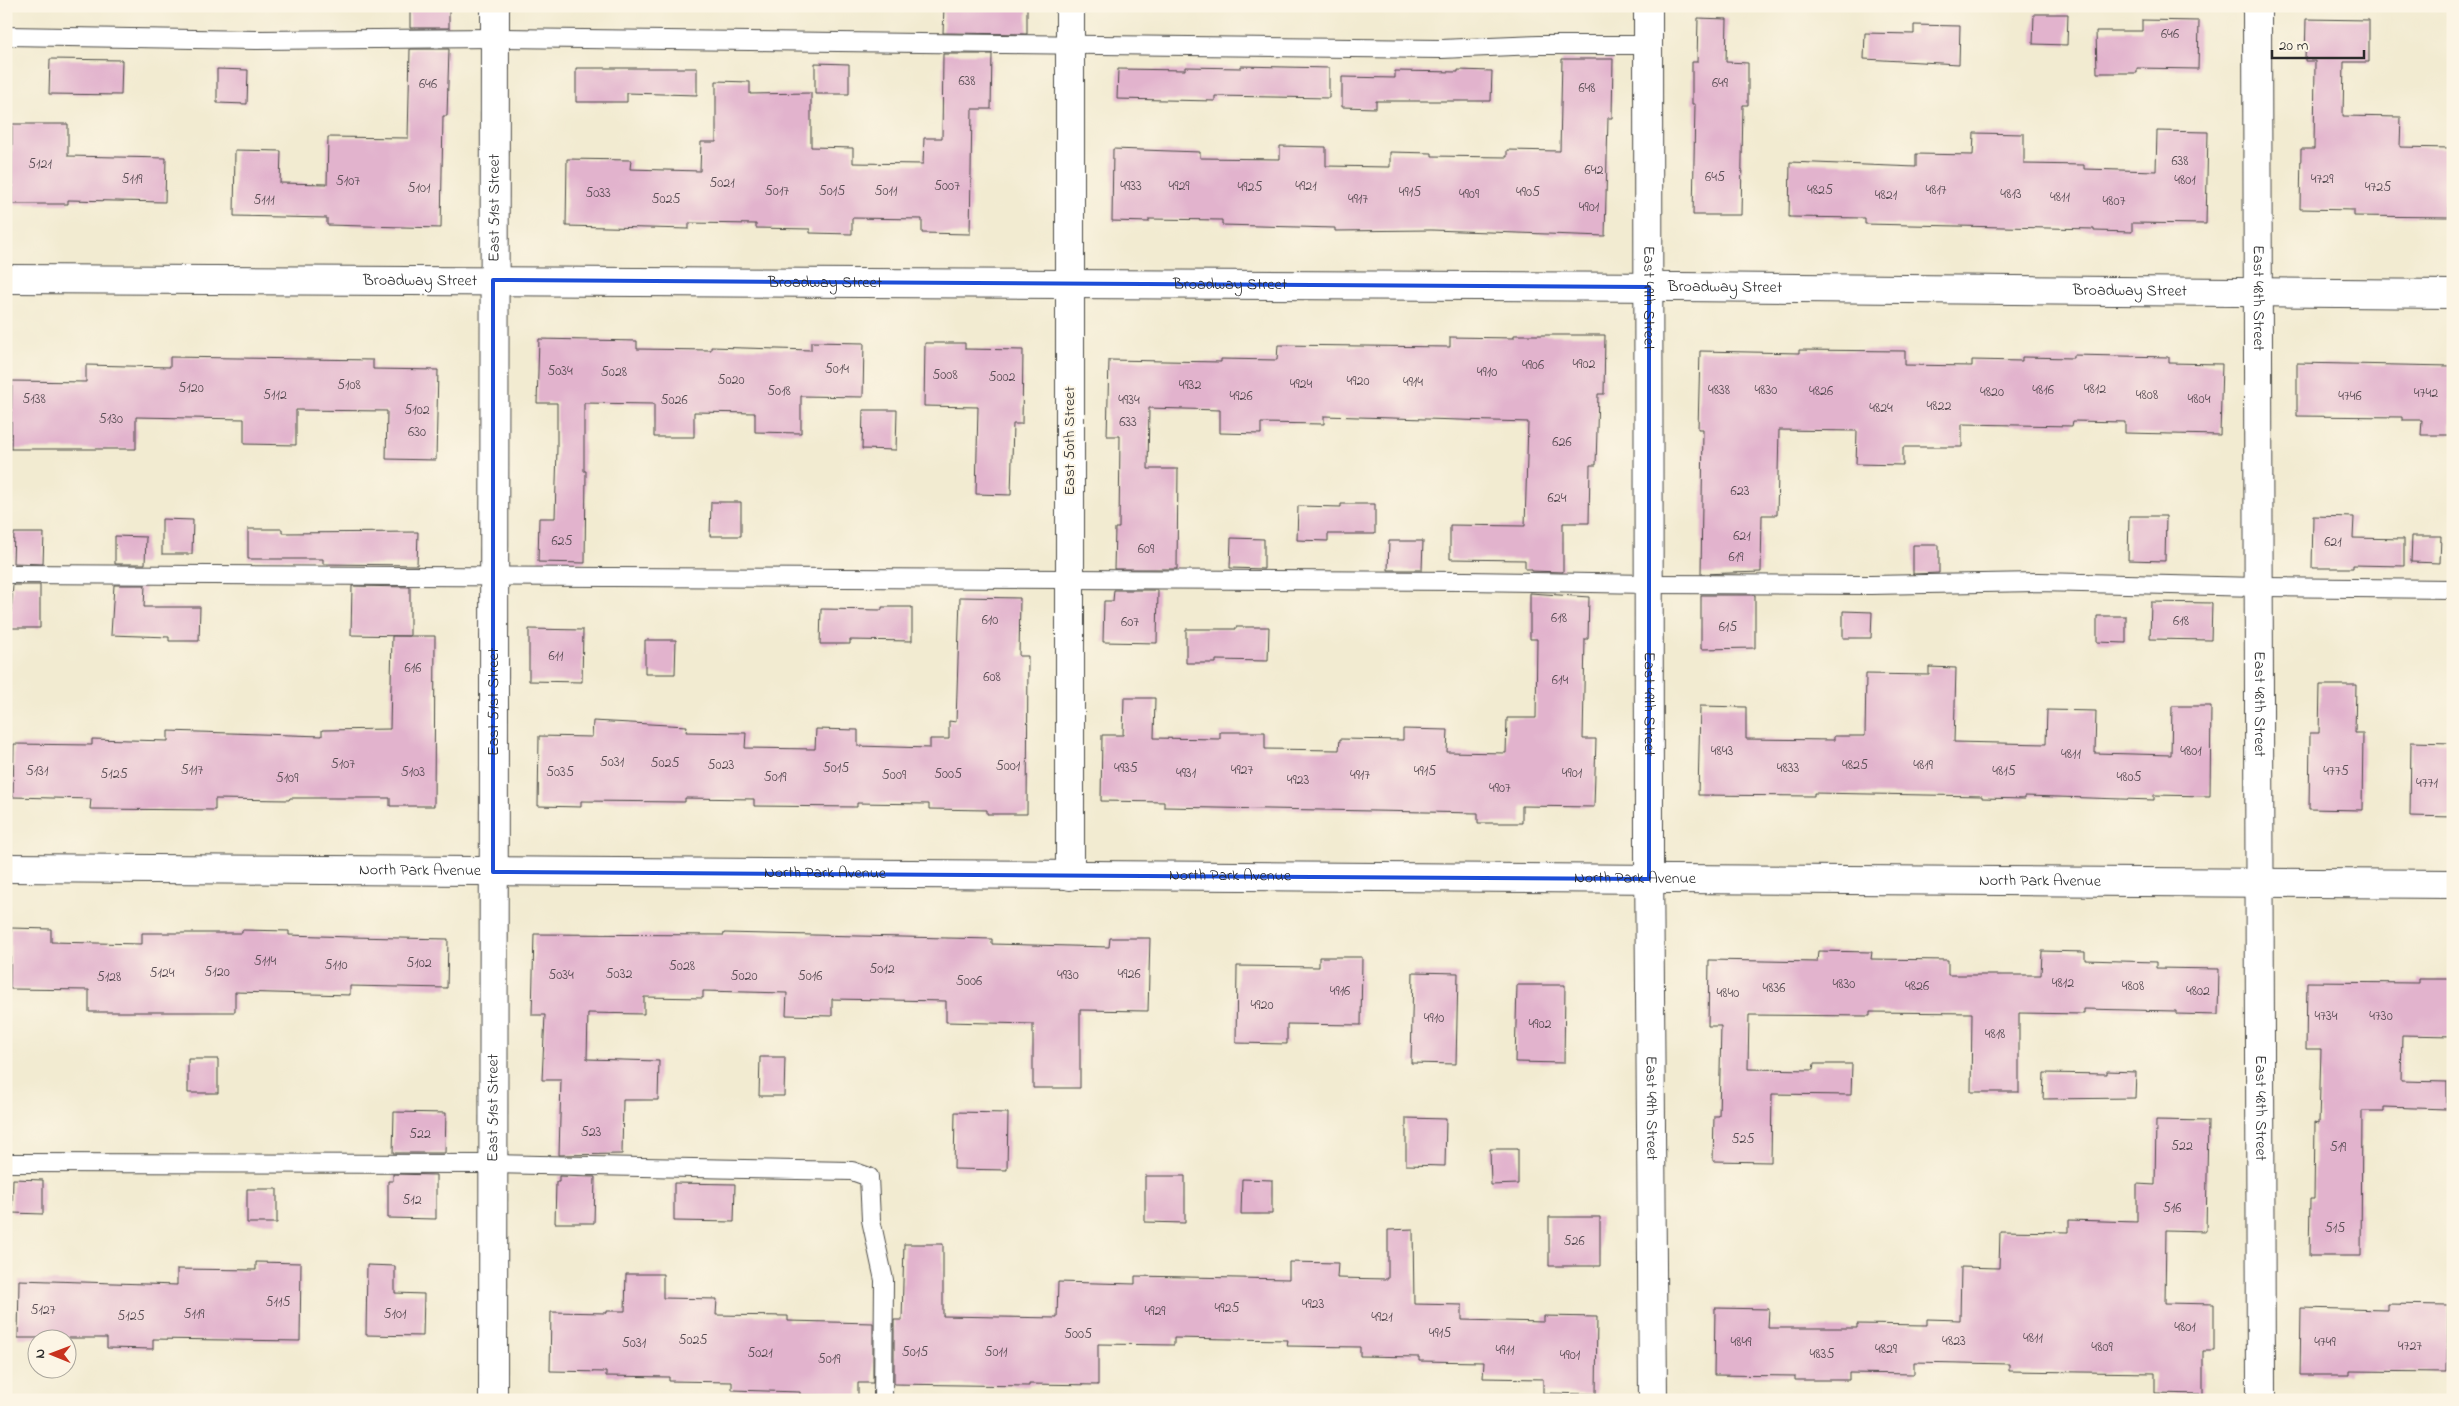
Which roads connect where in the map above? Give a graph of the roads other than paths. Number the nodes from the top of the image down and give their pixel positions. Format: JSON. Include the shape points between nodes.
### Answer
{"nodes":[{"id":1,"x":495,"y":6,"type":"edge"},
{"id":2,"x":1070,"y":6,"type":"edge"},
{"id":3,"x":1648,"y":6,"type":"edge"},
{"id":4,"x":2257,"y":6,"type":"edge"},
{"id":5,"x":6,"y":36,"type":"edge"},
{"id":6,"x":494,"y":38,"type":"junction"},
{"id":7,"x":1070,"y":44,"type":"junction"},
{"id":8,"x":1648,"y":45,"type":"junction"},
{"id":9,"x":6,"y":279,"type":"edge"},
{"id":10,"x":493,"y":280,"type":"junction"},
{"id":11,"x":1070,"y":283,"type":"junction"},
{"id":12,"x":1649,"y":287,"type":"junction"},
{"id":13,"x":2258,"y":292,"type":"junction"},
{"id":14,"x":2453,"y":294,"type":"edge"},
{"id":15,"x":6,"y":574,"type":"edge"},
{"id":16,"x":493,"y":578,"type":"junction"},
{"id":17,"x":1070,"y":580,"type":"junction"},
{"id":18,"x":1649,"y":584,"type":"junction"},
{"id":19,"x":2259,"y":587,"type":"junction"},
{"id":20,"x":2453,"y":589,"type":"edge"},
{"id":21,"x":6,"y":868,"type":"edge"},
{"id":22,"x":493,"y":872,"type":"junction"},
{"id":23,"x":1070,"y":876,"type":"junction"},
{"id":24,"x":1649,"y":879,"type":"junction"},
{"id":25,"x":2260,"y":883,"type":"junction"},
{"id":26,"x":2453,"y":884,"type":"edge"},
{"id":27,"x":6,"y":1163,"type":"edge"},
{"id":28,"x":493,"y":1164,"type":"junction"},
{"id":29,"x":493,"y":1400,"type":"edge"},
{"id":30,"x":883,"y":1400,"type":"edge"},
{"id":31,"x":1653,"y":1400,"type":"edge"},
{"id":32,"x":2261,"y":1400,"type":"edge"}],
"edges":[{"from":1,"to":6,"type":"street","name":"East 51st Street"},
{"from":2,"to":7,"type":"street","name":"East 50th Street"},
{"from":3,"to":8,"type":"street","name":"East 49th Street"},
{"from":4,"to":13,"type":"street","name":"East 48th Street"},
{"from":5,"to":6,"type":"lane","via":[[256,40]]},
{"from":6,"to":7,"type":"lane"},
{"from":6,"to":10,"type":"street","name":"East 51st Street"},
{"from":7,"to":8,"type":"lane","via":[[1441,49]]},
{"from":7,"to":11,"type":"street","name":"East 50th Street"},
{"from":8,"to":12,"type":"street","name":"East 49th Street"},
{"from":9,"to":10,"type":"street","name":"Broadway Street"},
{"from":10,"to":11,"type":"street","name":"Broadway Street"},
{"from":10,"to":16,"type":"street","name":"East 51st Street"},
{"from":11,"to":12,"type":"street","name":"Broadway Street"},
{"from":11,"to":17,"type":"street","name":"East 50th Street"},
{"from":12,"to":13,"type":"street","name":"Broadway Street"},
{"from":12,"to":18,"type":"street","name":"East 49th Street"},
{"from":13,"to":14,"type":"street","name":"Broadway Street"},
{"from":13,"to":19,"type":"street","name":"East 48th Street"},
{"from":15,"to":16,"type":"lane"},
{"from":16,"to":17,"type":"lane"},
{"from":16,"to":22,"type":"street","name":"East 51st Street"},
{"from":17,"to":18,"type":"lane"},
{"from":17,"to":23,"type":"street","name":"East 50th Street"},
{"from":18,"to":19,"type":"lane","via":[[2038,582]]},
{"from":18,"to":24,"type":"street","name":"East 49th Street"},
{"from":19,"to":20,"type":"lane"},
{"from":19,"to":25,"type":"street","name":"East 48th Street"},
{"from":21,"to":22,"type":"street","name":"North Park Avenue"},
{"from":22,"to":23,"type":"street","name":"North Park Avenue"},
{"from":22,"to":28,"type":"street","name":"East 51st Street"},
{"from":23,"to":24,"type":"street","name":"North Park Avenue"},
{"from":24,"to":25,"type":"street","name":"North Park Avenue"},
{"from":24,"to":31,"type":"street","name":"East 49th Street"},
{"from":25,"to":26,"type":"street","name":"North Park Avenue"},
{"from":25,"to":32,"type":"street","name":"East 48th Street"},
{"from":27,"to":28,"type":"lane"},
{"from":28,"to":29,"type":"street","name":"East 51st Street"},
{"from":28,"to":30,"type":"lane","via":[[852,1171],[869,1177],[871,1220],[884,1280]]}]}
